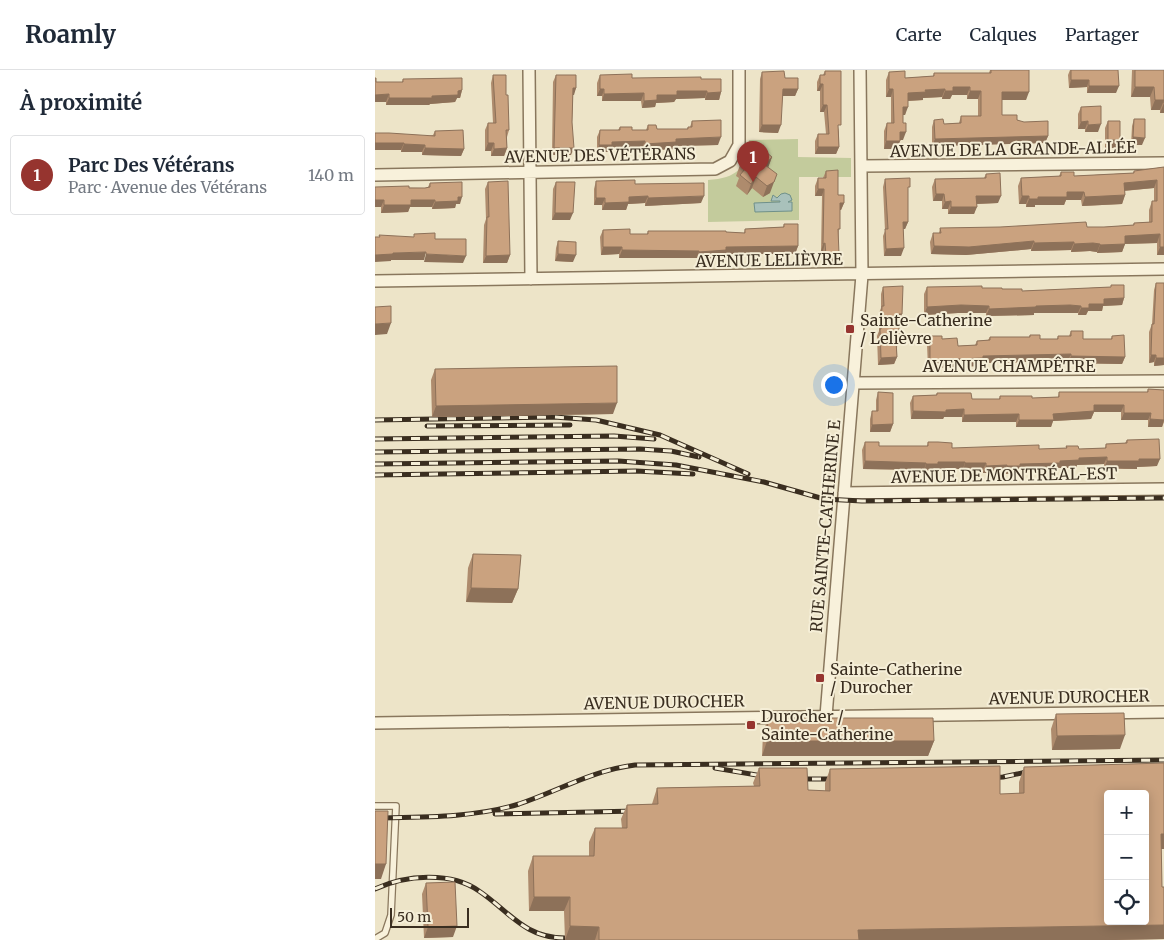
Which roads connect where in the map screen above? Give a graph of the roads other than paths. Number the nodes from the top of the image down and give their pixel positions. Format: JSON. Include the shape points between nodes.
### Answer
{"nodes":[{"id":1,"x":529,"y":70,"type":"edge"},
{"id":2,"x":739,"y":70,"type":"edge"},
{"id":3,"x":860,"y":70,"type":"edge"},
{"id":4,"x":1164,"y":163,"type":"edge"},
{"id":5,"x":862,"y":166,"type":"junction"},
{"id":6,"x":531,"y":173,"type":"junction"},
{"id":7,"x":375,"y":175,"type":"edge"},
{"id":8,"x":1164,"y":269,"type":"edge"},
{"id":9,"x":862,"y":275,"type":"junction"},
{"id":10,"x":531,"y":279,"type":"junction"},
{"id":11,"x":375,"y":281,"type":"edge"},
{"id":12,"x":1164,"y":381,"type":"edge"},
{"id":13,"x":854,"y":384,"type":"junction"},
{"id":14,"x":1164,"y":490,"type":"edge"},
{"id":15,"x":844,"y":493,"type":"junction"},
{"id":16,"x":1164,"y":712,"type":"edge"},
{"id":17,"x":826,"y":716,"type":"junction"},
{"id":18,"x":375,"y":723,"type":"edge"},
{"id":19,"x":375,"y":806,"type":"edge"},
{"id":20,"x":375,"y":939,"type":"edge"}],
"edges":[{"from":1,"to":6,"type":"street"},
{"from":2,"to":6,"type":"street","name":"AVENUE DES VÉTÉRANS","via":[[739,145],[730,161],[723,166],[702,170]]},
{"from":3,"to":5,"type":"street","name":"RUE SAINTE-CATHERINE E"},
{"from":4,"to":5,"type":"street","name":"AVENUE DE LA GRANDE-ALLÉE"},
{"from":5,"to":9,"type":"street","name":"RUE SAINTE-CATHERINE E"},
{"from":6,"to":7,"type":"street","name":"AVENUE DES VÉTÉRANS"},
{"from":6,"to":10,"type":"street"},
{"from":8,"to":9,"type":"street","name":"AVENUE LELIÈVRE"},
{"from":9,"to":10,"type":"street","name":"AVENUE LELIÈVRE"},
{"from":9,"to":13,"type":"street","name":"RUE SAINTE-CATHERINE E"},
{"from":10,"to":11,"type":"street","name":"AVENUE LELIÈVRE"},
{"from":12,"to":13,"type":"street","name":"AVENUE CHAMPÊTRE"},
{"from":13,"to":15,"type":"street","name":"RUE SAINTE-CATHERINE E"},
{"from":14,"to":15,"type":"street","name":"AVENUE DE MONTRÉAL-EST"},
{"from":15,"to":17,"type":"street","name":"RUE SAINTE-CATHERINE E"},
{"from":16,"to":17,"type":"street","name":"AVENUE DUROCHER"},
{"from":17,"to":18,"type":"street","name":"AVENUE DUROCHER"},
{"from":19,"to":20,"type":"lane","via":[[396,806],[391,915],[385,933]]}]}
